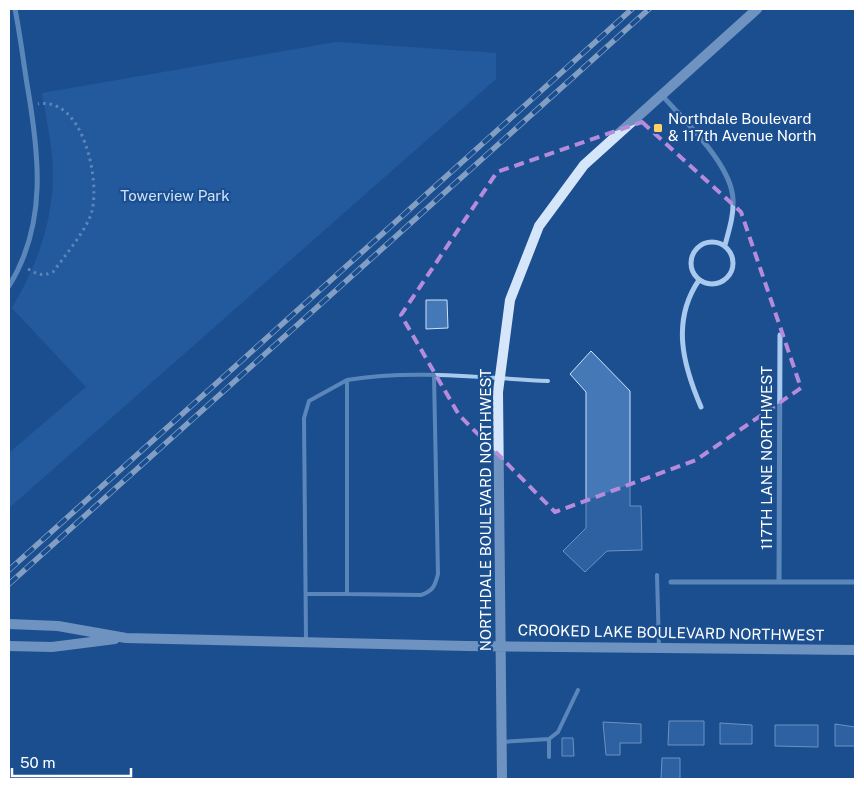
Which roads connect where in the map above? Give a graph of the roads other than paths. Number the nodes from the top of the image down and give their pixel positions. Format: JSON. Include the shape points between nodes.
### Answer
{"nodes":[{"id":1,"x":16,"y":9,"type":"edge"},
{"id":2,"x":757,"y":9,"type":"edge"},
{"id":3,"x":661,"y":94,"type":"junction"},
{"id":4,"x":725,"y":245,"type":"junction"},
{"id":5,"x":699,"y":280,"type":"junction"},
{"id":6,"x":9,"y":286,"type":"edge"},
{"id":7,"x":780,"y":335,"type":"dead end"},
{"id":8,"x":434,"y":376,"type":"junction"},
{"id":9,"x":499,"y":379,"type":"junction"},
{"id":10,"x":347,"y":380,"type":"junction"},
{"id":11,"x":548,"y":381,"type":"dead end"},
{"id":12,"x":701,"y":407,"type":"dead end"},
{"id":13,"x":657,"y":575,"type":"dead end"},
{"id":14,"x":671,"y":582,"type":"dead end"},
{"id":15,"x":778,"y":582,"type":"junction"},
{"id":16,"x":855,"y":582,"type":"edge"},
{"id":17,"x":307,"y":594,"type":"junction"},
{"id":18,"x":346,"y":594,"type":"junction"},
{"id":19,"x":9,"y":624,"type":"edge"},
{"id":20,"x":126,"y":638,"type":"junction"},
{"id":21,"x":306,"y":642,"type":"junction"},
{"id":22,"x":9,"y":646,"type":"edge"},
{"id":23,"x":501,"y":646,"type":"junction"},
{"id":24,"x":660,"y":648,"type":"junction"},
{"id":25,"x":855,"y":650,"type":"edge"},
{"id":26,"x":578,"y":690,"type":"dead end"},
{"id":27,"x":549,"y":740,"type":"junction"},
{"id":28,"x":502,"y":742,"type":"junction"},
{"id":29,"x":549,"y":757,"type":"dead end"},
{"id":30,"x":502,"y":779,"type":"edge"}],
"edges":[{"from":1,"to":6,"type":"street","via":[[39,164],[39,197],[21,264]]},
{"from":2,"to":3,"type":"street","name":"NORTHDALE BOULEVARD NORTHWEST"},
{"from":3,"to":4,"type":"street","via":[[724,172],[733,198],[732,221]]},
{"from":3,"to":9,"type":"street","name":"NORTHDALE BOULEVARD NORTHWEST","via":[[584,165],[539,226],[510,300]]},
{"from":4,"to":5,"type":"street","via":[[709,241],[695,250],[690,266]]},
{"from":4,"to":5,"type":"street","via":[[734,260],[730,276],[715,284]]},
{"from":5,"to":12,"type":"street","via":[[686,304],[683,348],[688,376]]},
{"from":7,"to":15,"type":"street","name":"117TH LANE NORTHWEST"},
{"from":8,"to":9,"type":"lane"},
{"from":8,"to":10,"type":"lane","via":[[376,376]]},
{"from":8,"to":18,"type":"lane","via":[[438,574],[435,586],[421,595]]},
{"from":9,"to":11,"type":"lane"},
{"from":9,"to":23,"type":"street","name":"NORTHDALE BOULEVARD NORTHWEST"},
{"from":10,"to":17,"type":"lane","via":[[309,402],[304,418]]},
{"from":10,"to":18,"type":"lane"},
{"from":13,"to":24,"type":"lane"},
{"from":14,"to":15,"type":"street"},
{"from":15,"to":16,"type":"street"},
{"from":17,"to":18,"type":"lane"},
{"from":17,"to":21,"type":"lane"},
{"from":19,"to":20,"type":"street","name":"CROOKED LAKE BOULEVARD NORTHWEST","via":[[58,626]]},
{"from":20,"to":21,"type":"street","name":"CROOKED LAKE BOULEVARD NORTHWEST"},
{"from":20,"to":22,"type":"street","name":"CROOKED LAKE BOULEVARD NORTHWEST","via":[[52,647]]},
{"from":21,"to":23,"type":"street","name":"CROOKED LAKE BOULEVARD NORTHWEST"},
{"from":23,"to":24,"type":"street","name":"CROOKED LAKE BOULEVARD NORTHWEST"},
{"from":23,"to":28,"type":"street","name":"NORTHDALE BOULEVARD NORTHWEST"},
{"from":24,"to":25,"type":"street","name":"CROOKED LAKE BOULEVARD NORTHWEST"},
{"from":26,"to":27,"type":"lane","via":[[558,732]]},
{"from":27,"to":28,"type":"lane"},
{"from":27,"to":29,"type":"lane"},
{"from":28,"to":30,"type":"street","name":"NORTHDALE BOULEVARD NORTHWEST"}]}
